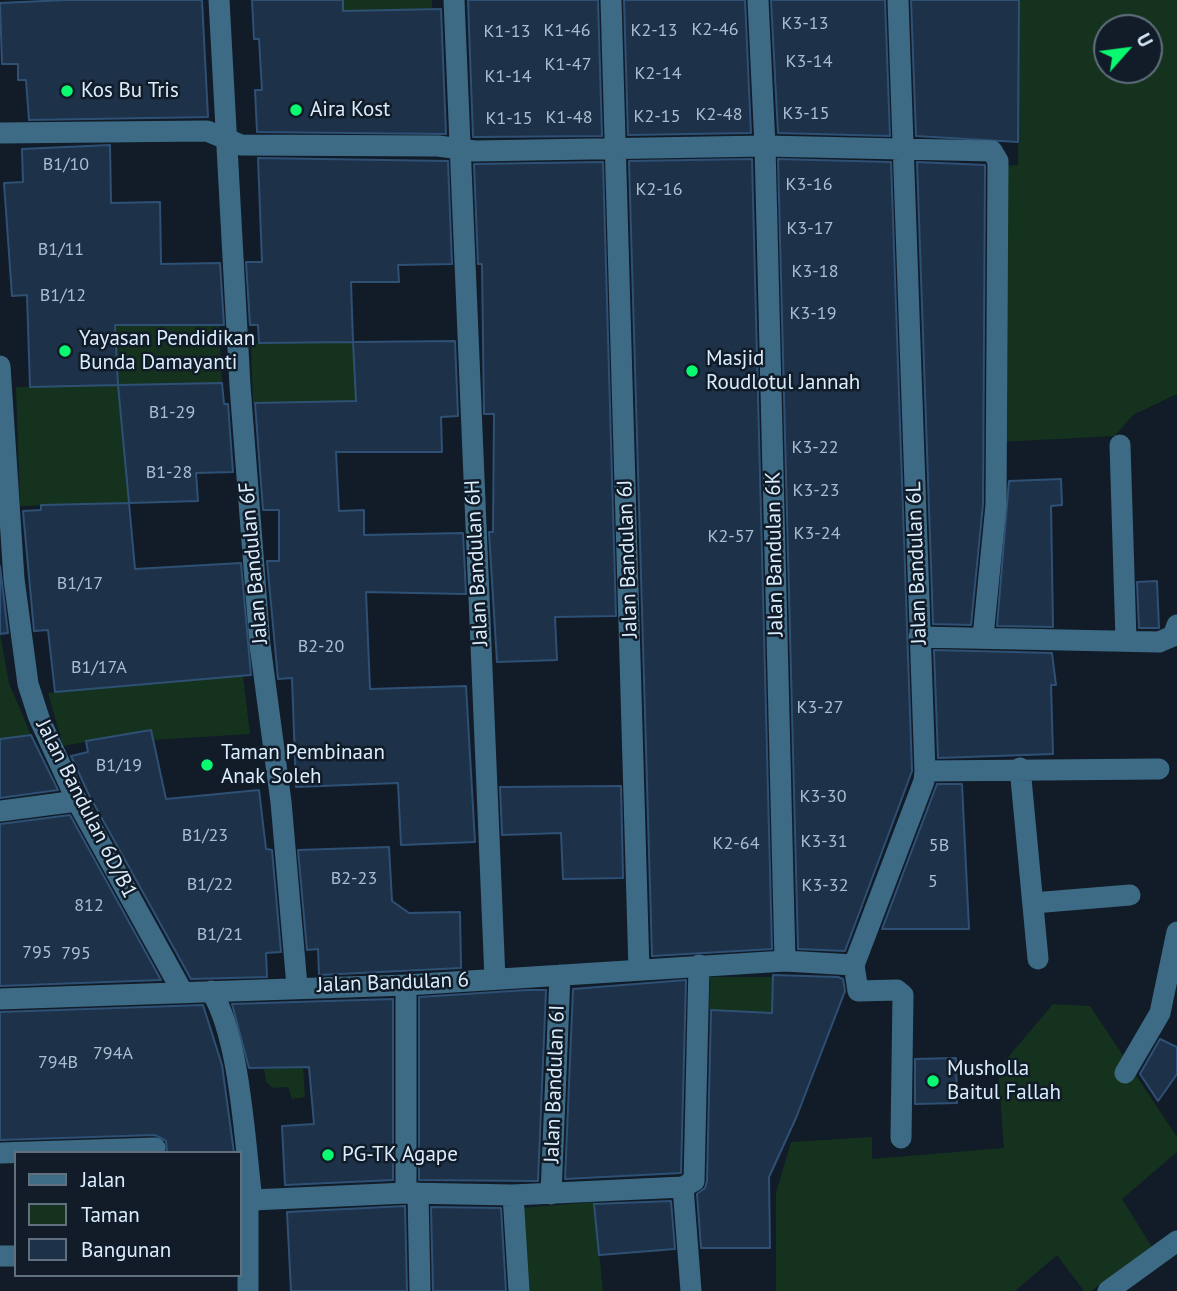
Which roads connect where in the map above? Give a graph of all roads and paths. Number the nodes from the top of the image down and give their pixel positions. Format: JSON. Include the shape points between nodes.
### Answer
{"nodes":[{"id":1,"x":219,"y":0,"type":"edge"},
{"id":2,"x":454,"y":0,"type":"edge"},
{"id":3,"x":611,"y":0,"type":"edge"},
{"id":4,"x":758,"y":0,"type":"edge"},
{"id":5,"x":898,"y":0,"type":"edge"},
{"id":6,"x":0,"y":133,"type":"edge"},
{"id":7,"x":224,"y":138,"type":"junction"},
{"id":8,"x":765,"y":146,"type":"junction"},
{"id":9,"x":459,"y":148,"type":"junction"},
{"id":10,"x":616,"y":148,"type":"junction"},
{"id":11,"x":904,"y":149,"type":"junction"},
{"id":12,"x":0,"y":366,"type":"edge"},
{"id":13,"x":1120,"y":445,"type":"dead end"},
{"id":14,"x":1177,"y":625,"type":"edge"},
{"id":15,"x":919,"y":637,"type":"junction"},
{"id":16,"x":984,"y":638,"type":"junction"},
{"id":17,"x":1126,"y":640,"type":"junction"},
{"id":18,"x":1020,"y":768,"type":"junction"},
{"id":19,"x":1159,"y":769,"type":"dead end"},
{"id":20,"x":925,"y":771,"type":"junction"},
{"id":21,"x":77,"y":801,"type":"junction"},
{"id":22,"x":0,"y":811,"type":"edge"},
{"id":23,"x":1130,"y":895,"type":"dead end"},
{"id":24,"x":1033,"y":903,"type":"junction"},
{"id":25,"x":1177,"y":932,"type":"edge"},
{"id":26,"x":1038,"y":959,"type":"dead end"},
{"id":27,"x":785,"y":961,"type":"junction"},
{"id":28,"x":699,"y":965,"type":"junction"},
{"id":29,"x":854,"y":965,"type":"junction"},
{"id":30,"x":639,"y":970,"type":"junction"},
{"id":31,"x":560,"y":975,"type":"junction"},
{"id":32,"x":495,"y":979,"type":"junction"},
{"id":33,"x":406,"y":985,"type":"junction"},
{"id":34,"x":297,"y":986,"type":"junction"},
{"id":35,"x":182,"y":991,"type":"junction"},
{"id":36,"x":211,"y":991,"type":"junction"},
{"id":37,"x":0,"y":999,"type":"edge"},
{"id":38,"x":1125,"y":1073,"type":"dead end"},
{"id":39,"x":901,"y":1138,"type":"dead end"},
{"id":40,"x":155,"y":1147,"type":"dead end"},
{"id":41,"x":52,"y":1151,"type":"edge"},
{"id":42,"x":688,"y":1184,"type":"junction"},
{"id":43,"x":412,"y":1193,"type":"junction"},
{"id":44,"x":551,"y":1194,"type":"junction"},
{"id":45,"x":513,"y":1195,"type":"junction"},
{"id":46,"x":252,"y":1200,"type":"junction"},
{"id":47,"x":1177,"y":1241,"type":"edge"},
{"id":48,"x":244,"y":1258,"type":"edge"},
{"id":49,"x":248,"y":1291,"type":"edge"},
{"id":50,"x":420,"y":1291,"type":"edge"},
{"id":51,"x":519,"y":1291,"type":"edge"},
{"id":52,"x":691,"y":1291,"type":"edge"},
{"id":53,"x":1108,"y":1291,"type":"edge"}],
"edges":[{"from":1,"to":7,"type":"street","name":"Jalan Bandulan 6F"},
{"from":2,"to":9,"type":"street","name":"Jalan Bandulan 6H"},
{"from":3,"to":10,"type":"street","name":"Jalan Bandulan 6J"},
{"from":4,"to":8,"type":"street","name":"Jalan Bandulan 6K"},
{"from":5,"to":11,"type":"street","name":"Jalan Bandulan 6L"},
{"from":6,"to":7,"type":"street","via":[[207,131]]},
{"from":7,"to":9,"type":"street","via":[[241,145]]},
{"from":7,"to":34,"type":"street","name":"Jalan Bandulan 6F","via":[[260,645],[281,802]]},
{"from":8,"to":10,"type":"street"},
{"from":8,"to":11,"type":"street"},
{"from":8,"to":27,"type":"street","name":"Jalan Bandulan 6K"},
{"from":9,"to":10,"type":"street"},
{"from":9,"to":32,"type":"street","name":"Jalan Bandulan 6H"},
{"from":10,"to":30,"type":"street","name":"Jalan Bandulan 6J"},
{"from":11,"to":15,"type":"street","name":"Jalan Bandulan 6L"},
{"from":11,"to":16,"type":"street","via":[[992,151],[998,161],[996,505]]},
{"from":12,"to":21,"type":"street","name":"Jalan Bandulan 6D/B1","via":[[14,579],[28,684]]},
{"from":13,"to":17,"type":"street"},
{"from":14,"to":17,"type":"street","via":[[1173,636],[1160,642]]},
{"from":15,"to":16,"type":"street"},
{"from":15,"to":20,"type":"street","name":"Jalan Bandulan 6L"},
{"from":16,"to":17,"type":"street"},
{"from":18,"to":19,"type":"street"},
{"from":18,"to":20,"type":"street"},
{"from":18,"to":24,"type":"street"},
{"from":20,"to":29,"type":"street","name":"Jalan Bandulan 6L"},
{"from":21,"to":22,"type":"street"},
{"from":21,"to":35,"type":"street","name":"Jalan Bandulan 6D/B1"},
{"from":23,"to":24,"type":"street"},
{"from":24,"to":26,"type":"street"},
{"from":25,"to":38,"type":"street","via":[[1160,1013]]},
{"from":27,"to":28,"type":"street","name":"Jalan Bandulan 6"},
{"from":27,"to":29,"type":"street","name":"Jalan Bandulan 6"},
{"from":28,"to":30,"type":"street","name":"Jalan Bandulan 6"},
{"from":28,"to":42,"type":"street"},
{"from":29,"to":39,"type":"street","via":[[858,991],[897,990],[903,995]]},
{"from":30,"to":31,"type":"street","name":"Jalan Bandulan 6"},
{"from":31,"to":32,"type":"street","name":"Jalan Bandulan 6"},
{"from":31,"to":44,"type":"street","name":"Jalan Bandulan 6I"},
{"from":32,"to":33,"type":"street","name":"Jalan Bandulan 6"},
{"from":33,"to":34,"type":"street","name":"Jalan Bandulan 6"},
{"from":33,"to":43,"type":"street"},
{"from":34,"to":36,"type":"street","name":"Jalan Bandulan 6"},
{"from":35,"to":36,"type":"street","name":"Jalan Bandulan 6"},
{"from":35,"to":37,"type":"street","name":"Jalan Bandulan 6"},
{"from":36,"to":46,"type":"street","via":[[224,1021],[240,1096]]},
{"from":40,"to":41,"type":"street"},
{"from":42,"to":44,"type":"street"},
{"from":42,"to":52,"type":"street"},
{"from":43,"to":45,"type":"street"},
{"from":43,"to":46,"type":"street"},
{"from":43,"to":50,"type":"street"},
{"from":44,"to":45,"type":"street"},
{"from":45,"to":51,"type":"street"},
{"from":46,"to":48,"type":"street"},
{"from":47,"to":53,"type":"street"},
{"from":48,"to":49,"type":"street"}]}
